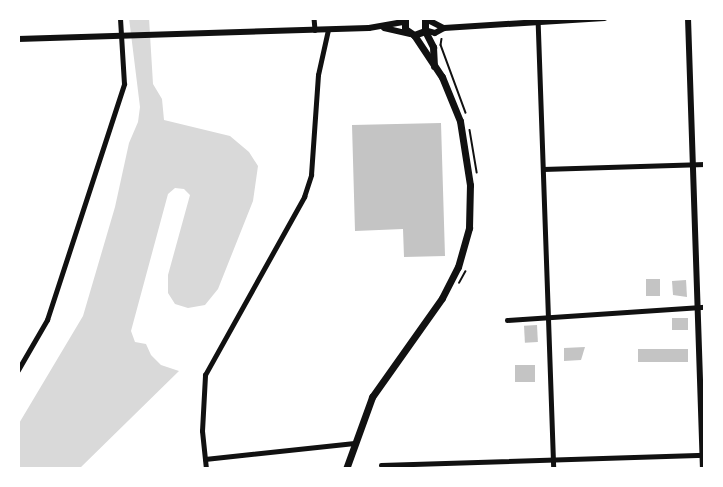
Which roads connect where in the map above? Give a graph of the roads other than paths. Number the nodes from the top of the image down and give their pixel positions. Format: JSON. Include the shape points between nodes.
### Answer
{"nodes":[{"id":1,"x":120,"y":18,"type":"edge"},
{"id":2,"x":314,"y":18,"type":"edge"},
{"id":3,"x":425,"y":18,"type":"edge"},
{"id":4,"x":605,"y":18,"type":"edge"},
{"id":5,"x":688,"y":18,"type":"edge"},
{"id":6,"x":538,"y":19,"type":"edge"},
{"id":7,"x":404,"y":20,"type":"edge"},
{"id":8,"x":381,"y":27,"type":"junction"},
{"id":9,"x":444,"y":28,"type":"junction"},
{"id":10,"x":315,"y":30,"type":"junction"},
{"id":11,"x":328,"y":30,"type":"junction"},
{"id":12,"x":425,"y":30,"type":"junction"},
{"id":13,"x":412,"y":35,"type":"junction"},
{"id":14,"x":124,"y":38,"type":"junction"},
{"id":15,"x":18,"y":39,"type":"edge"},
{"id":16,"x":434,"y":66,"type":"junction"},
{"id":17,"x":693,"y":164,"type":"junction"},
{"id":18,"x":705,"y":164,"type":"edge"},
{"id":19,"x":543,"y":169,"type":"junction"},
{"id":20,"x":705,"y":307,"type":"edge"},
{"id":21,"x":697,"y":308,"type":"junction"},
{"id":22,"x":507,"y":320,"type":"dead end"},
{"id":23,"x":549,"y":320,"type":"junction"},
{"id":24,"x":18,"y":370,"type":"edge"},
{"id":25,"x":354,"y":443,"type":"junction"},
{"id":26,"x":704,"y":455,"type":"edge"},
{"id":27,"x":205,"y":459,"type":"junction"},
{"id":28,"x":553,"y":460,"type":"junction"},
{"id":29,"x":381,"y":465,"type":"dead end"},
{"id":30,"x":206,"y":469,"type":"edge"},
{"id":31,"x":346,"y":469,"type":"edge"},
{"id":32,"x":554,"y":469,"type":"edge"},
{"id":33,"x":703,"y":469,"type":"edge"}],
"edges":[{"from":1,"to":14,"type":"street"},
{"from":2,"to":10,"type":"street"},
{"from":3,"to":9,"type":"street"},
{"from":3,"to":12,"type":"main road"},
{"from":4,"to":6,"type":"street"},
{"from":5,"to":17,"type":"street"},
{"from":6,"to":9,"type":"street"},
{"from":6,"to":19,"type":"street"},
{"from":7,"to":8,"type":"street"},
{"from":7,"to":13,"type":"main road"},
{"from":8,"to":11,"type":"street"},
{"from":8,"to":13,"type":"street"},
{"from":9,"to":12,"type":"street","via":[[435,33]]},
{"from":10,"to":11,"type":"street"},
{"from":10,"to":14,"type":"street"},
{"from":11,"to":27,"type":"street","via":[[318,75],[311,175],[304,197],[205,375],[201,408]]},
{"from":12,"to":13,"type":"main road"},
{"from":12,"to":16,"type":"main road"},
{"from":13,"to":16,"type":"main road"},
{"from":14,"to":15,"type":"street"},
{"from":14,"to":24,"type":"street","via":[[124,84],[47,320]]},
{"from":16,"to":25,"type":"main road","via":[[454,102],[465,140],[469,228],[458,267],[442,298],[372,397]]},
{"from":17,"to":18,"type":"street"},
{"from":17,"to":19,"type":"street"},
{"from":17,"to":21,"type":"street"},
{"from":19,"to":23,"type":"street"},
{"from":20,"to":21,"type":"street"},
{"from":21,"to":23,"type":"street"},
{"from":21,"to":26,"type":"street"},
{"from":22,"to":23,"type":"street"},
{"from":23,"to":28,"type":"street"},
{"from":25,"to":27,"type":"street"},
{"from":25,"to":31,"type":"main road"},
{"from":26,"to":28,"type":"street"},
{"from":26,"to":33,"type":"street"},
{"from":27,"to":30,"type":"street"},
{"from":28,"to":29,"type":"street"},
{"from":28,"to":32,"type":"street"}]}
